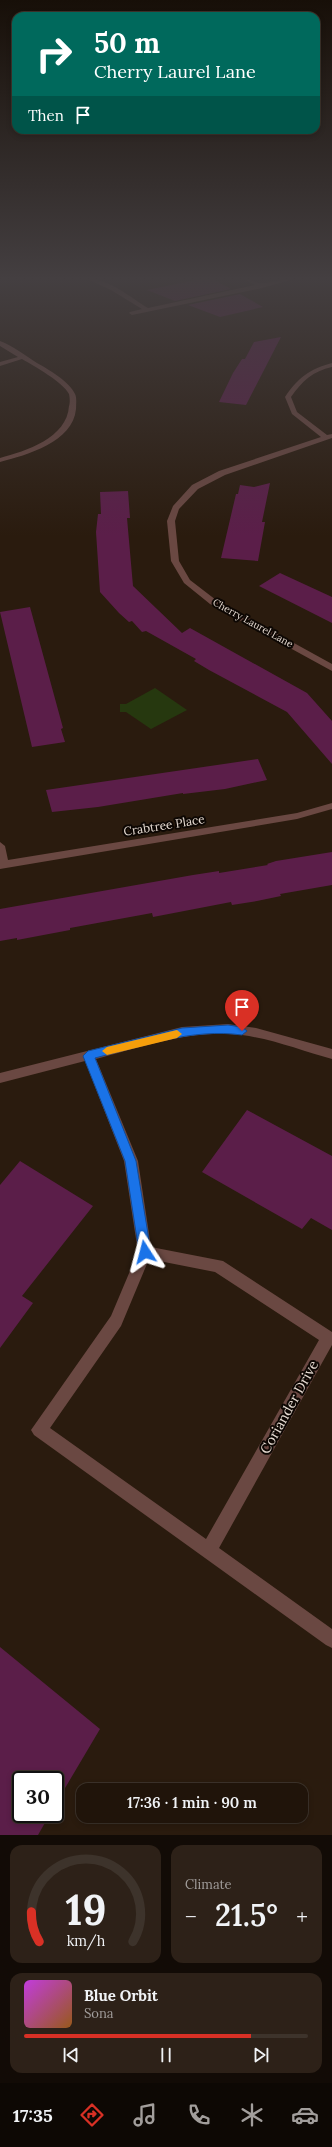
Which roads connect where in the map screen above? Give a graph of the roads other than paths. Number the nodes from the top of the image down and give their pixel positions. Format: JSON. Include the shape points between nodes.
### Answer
{"nodes":[{"id":1,"x":34,"y":365,"type":"edge"},
{"id":2,"x":332,"y":365,"type":"edge"},
{"id":3,"x":329,"y":436,"type":"edge"},
{"id":4,"x":0,"y":460,"type":"edge"},
{"id":5,"x":331,"y":665,"type":"edge"},
{"id":6,"x":332,"y":806,"type":"edge"},
{"id":7,"x":0,"y":846,"type":"edge"},
{"id":8,"x":2,"y":864,"type":"edge"},
{"id":9,"x":332,"y":1054,"type":"edge"},
{"id":10,"x":88,"y":1056,"type":"junction"},
{"id":11,"x":0,"y":1078,"type":"edge"},
{"id":12,"x":145,"y":1252,"type":"junction"},
{"id":13,"x":208,"y":1551,"type":"junction"},
{"id":14,"x":332,"y":1639,"type":"edge"}],
"edges":[{"from":1,"to":4,"type":"street","via":[[72,393],[74,414],[68,425],[51,440]]},
{"from":2,"to":3,"type":"street","via":[[310,372],[301,378],[288,397],[294,413]]},
{"from":3,"to":5,"type":"street","name":"Cherry Laurel Lane","via":[[222,473],[195,488],[176,508],[171,521],[175,561],[187,581],[213,602]]},
{"from":6,"to":8,"type":"street","name":"Crabtree Place","via":[[297,816]]},
{"from":7,"to":8,"type":"street"},
{"from":9,"to":10,"type":"street","via":[[256,1033],[228,1029],[182,1032]]},
{"from":10,"to":11,"type":"street"},
{"from":10,"to":12,"type":"street","via":[[131,1161]]},
{"from":12,"to":13,"type":"street","via":[[116,1321],[39,1430]]},
{"from":12,"to":13,"type":"street","name":"Coriander Drive","via":[[218,1266],[328,1338]]},
{"from":13,"to":14,"type":"street"}]}
